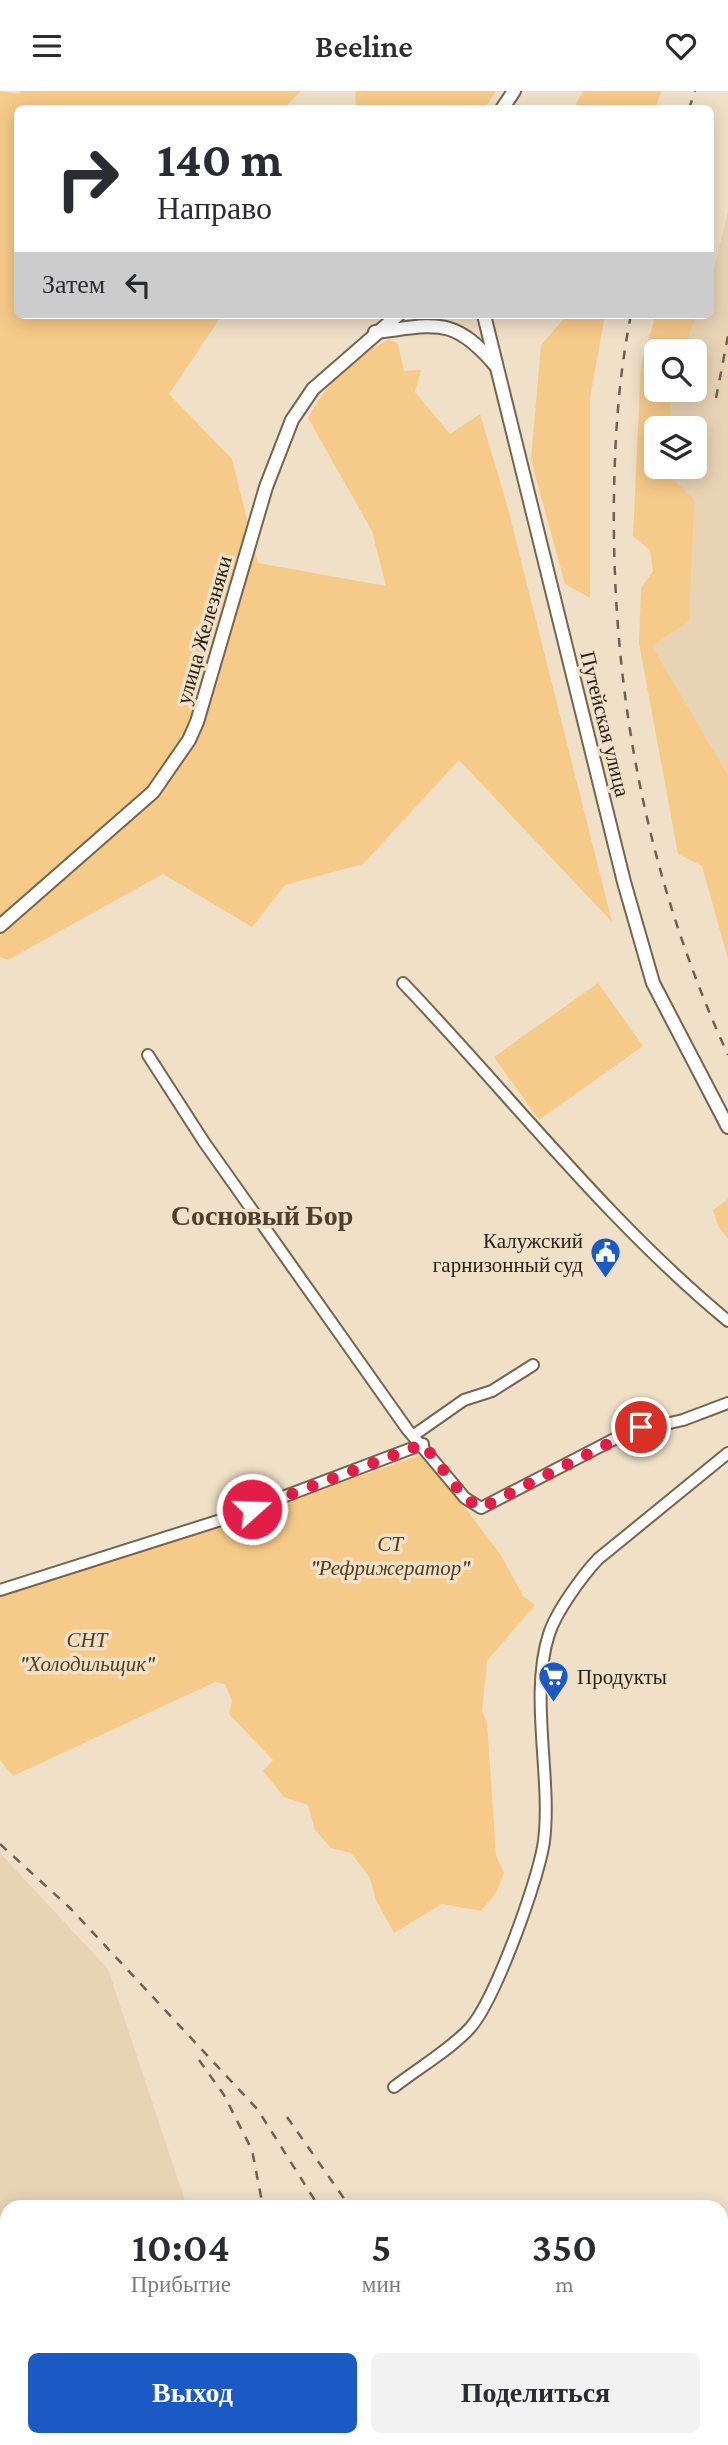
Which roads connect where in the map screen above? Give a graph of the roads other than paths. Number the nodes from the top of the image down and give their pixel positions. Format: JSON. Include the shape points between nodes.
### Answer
{"nodes":[{"id":1,"x":393,"y":319,"type":"edge"},
{"id":2,"x":485,"y":319,"type":"edge"},
{"id":3,"x":375,"y":332,"type":"junction"},
{"id":4,"x":498,"y":369,"type":"junction"},
{"id":5,"x":0,"y":926,"type":"edge"},
{"id":6,"x":403,"y":983,"type":"dead end"},
{"id":7,"x":148,"y":1055,"type":"dead end"},
{"id":8,"x":728,"y":1127,"type":"edge"},
{"id":9,"x":728,"y":1321,"type":"edge"},
{"id":10,"x":533,"y":1365,"type":"dead end"},
{"id":11,"x":728,"y":1403,"type":"edge"},
{"id":12,"x":414,"y":1435,"type":"junction"},
{"id":13,"x":423,"y":1444,"type":"junction"},
{"id":14,"x":728,"y":1453,"type":"edge"},
{"id":15,"x":0,"y":1590,"type":"edge"},
{"id":16,"x":394,"y":2087,"type":"dead end"}],
"edges":[{"from":1,"to":3,"type":"street","name":"улица Железняки"},
{"from":2,"to":4,"type":"street","name":"Путейская улица"},
{"from":3,"to":4,"type":"street","via":[[447,327],[475,341]]},
{"from":3,"to":5,"type":"street","name":"улица Железняки","via":[[313,389],[292,420],[266,487],[197,722],[168,773],[153,792]]},
{"from":4,"to":8,"type":"street","name":"Путейская улица","via":[[624,882],[653,982]]},
{"from":6,"to":9,"type":"street","via":[[673,1275]]},
{"from":7,"to":12,"type":"street","via":[[212,1153]]},
{"from":10,"to":12,"type":"street","via":[[492,1391],[464,1401]]},
{"from":11,"to":13,"type":"street","via":[[683,1420],[626,1433],[481,1508],[465,1498]]},
{"from":12,"to":13,"type":"street"},
{"from":13,"to":15,"type":"street","via":[[227,1518]]},
{"from":14,"to":16,"type":"street","via":[[598,1559],[549,1634],[543,1676],[544,1840],[534,1880],[512,1942],[470,2028]]}]}
